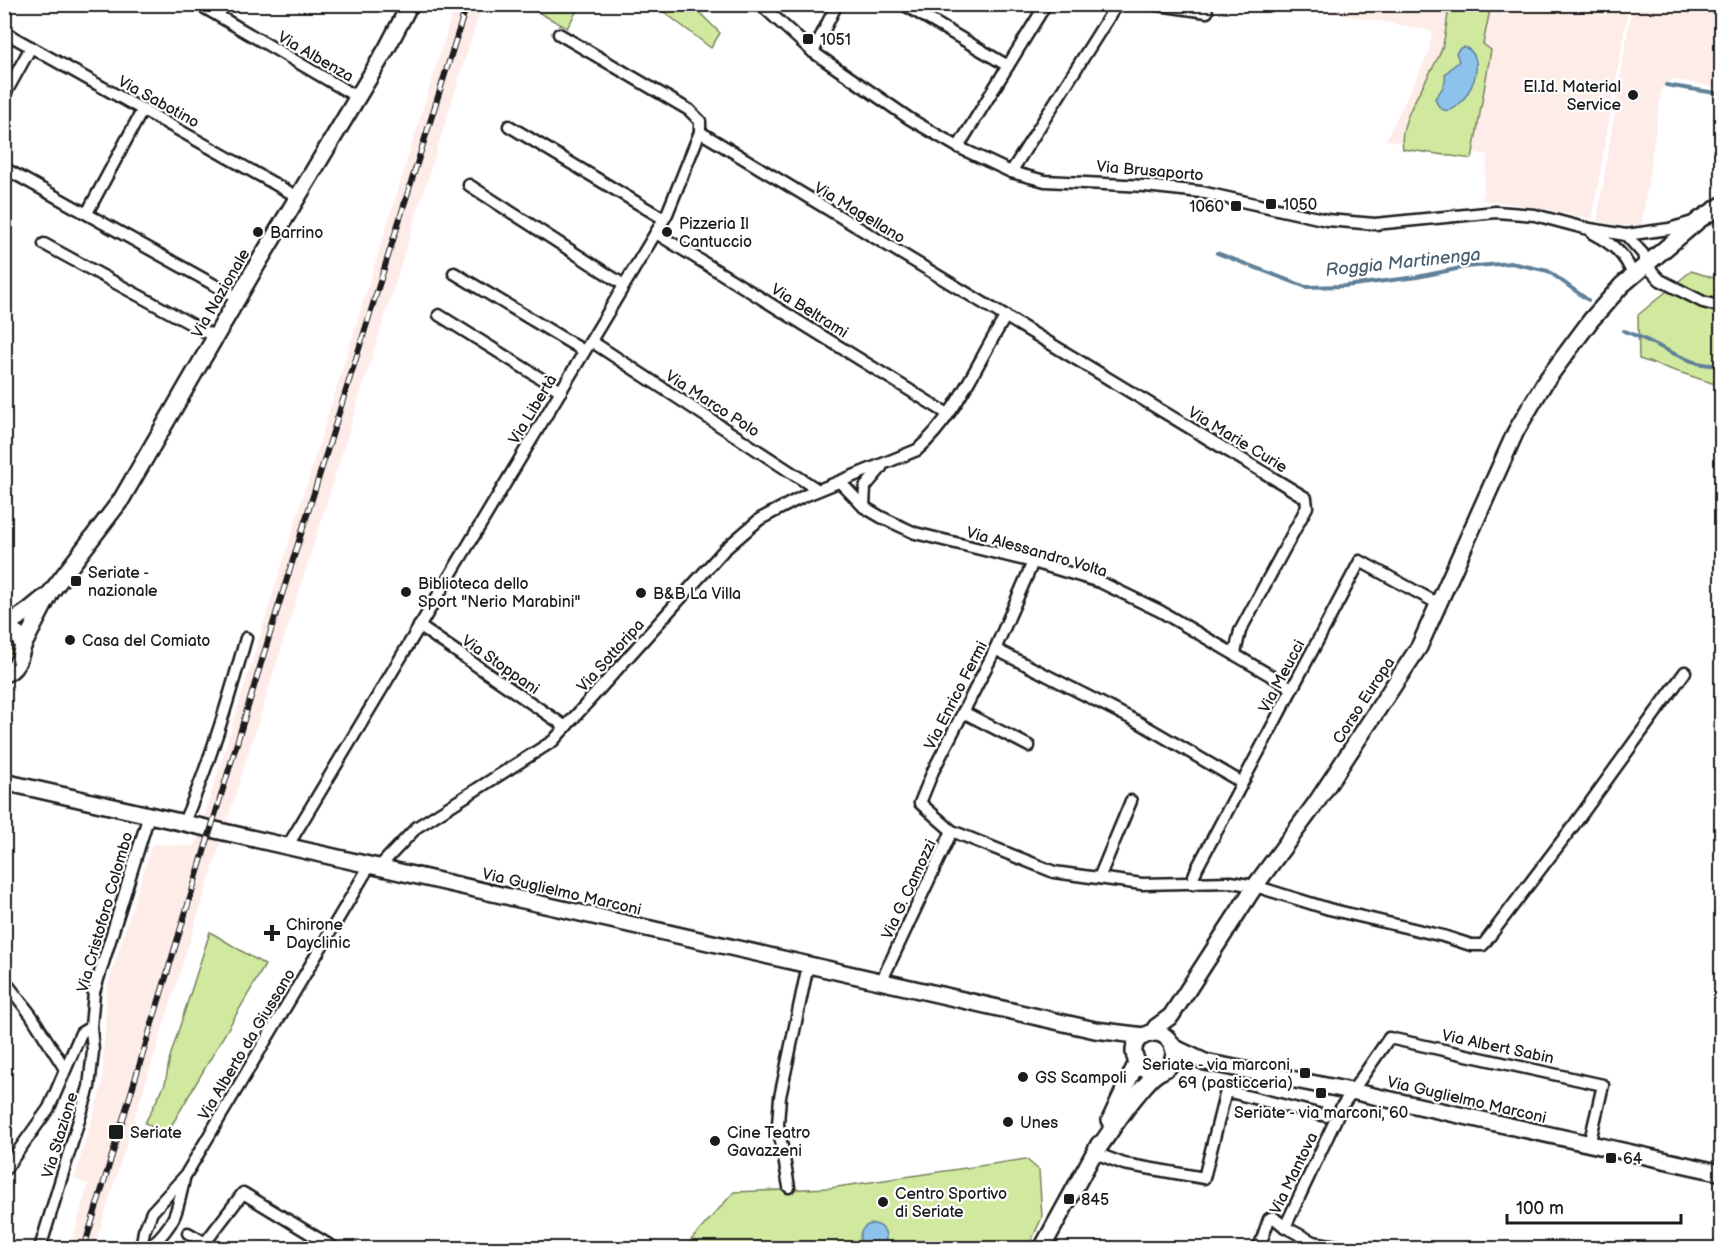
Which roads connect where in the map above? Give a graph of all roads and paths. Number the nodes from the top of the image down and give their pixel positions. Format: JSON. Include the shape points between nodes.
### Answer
{"nodes":[{"id":1,"x":198,"y":4,"type":"edge"},
{"id":2,"x":410,"y":4,"type":"edge"},
{"id":3,"x":760,"y":4,"type":"edge"},
{"id":4,"x":837,"y":4,"type":"edge"},
{"id":5,"x":903,"y":4,"type":"edge"},
{"id":6,"x":1046,"y":4,"type":"edge"},
{"id":7,"x":1117,"y":4,"type":"edge"},
{"id":8,"x":1150,"y":4,"type":"edge"},
{"id":9,"x":1208,"y":12,"type":"dead end"},
{"id":10,"x":4,"y":32,"type":"edge"},
{"id":11,"x":559,"y":34,"type":"dead end"},
{"id":12,"x":32,"y":47,"type":"junction"},
{"id":13,"x":813,"y":52,"type":"junction"},
{"id":14,"x":1008,"y":66,"type":"junction"},
{"id":15,"x":4,"y":96,"type":"edge"},
{"id":16,"x":357,"y":97,"type":"junction"},
{"id":17,"x":143,"y":109,"type":"junction"},
{"id":18,"x":509,"y":126,"type":"dead end"},
{"id":19,"x":700,"y":132,"type":"junction"},
{"id":20,"x":958,"y":147,"type":"junction"},
{"id":21,"x":4,"y":168,"type":"edge"},
{"id":22,"x":1011,"y":172,"type":"junction"},
{"id":23,"x":469,"y":185,"type":"dead end"},
{"id":24,"x":298,"y":197,"type":"junction"},
{"id":25,"x":1722,"y":205,"type":"edge"},
{"id":26,"x":87,"y":213,"type":"junction"},
{"id":27,"x":664,"y":219,"type":"junction"},
{"id":28,"x":1699,"y":220,"type":"junction"},
{"id":29,"x":1584,"y":228,"type":"junction"},
{"id":30,"x":656,"y":233,"type":"junction"},
{"id":31,"x":1626,"y":235,"type":"junction"},
{"id":32,"x":44,"y":244,"type":"dead end"},
{"id":33,"x":1646,"y":265,"type":"junction"},
{"id":34,"x":454,"y":273,"type":"dead end"},
{"id":35,"x":1633,"y":276,"type":"junction"},
{"id":36,"x":624,"y":285,"type":"junction"},
{"id":37,"x":238,"y":298,"type":"junction"},
{"id":38,"x":1722,"y":308,"type":"edge"},
{"id":39,"x":439,"y":315,"type":"dead end"},
{"id":40,"x":1006,"y":316,"type":"junction"},
{"id":41,"x":215,"y":337,"type":"junction"},
{"id":42,"x":591,"y":341,"type":"junction"},
{"id":43,"x":584,"y":351,"type":"junction"},
{"id":44,"x":1545,"y":382,"type":"joint"},
{"id":45,"x":561,"y":391,"type":"junction"},
{"id":46,"x":948,"y":414,"type":"junction"},
{"id":47,"x":885,"y":465,"type":"junction"},
{"id":48,"x":840,"y":483,"type":"junction"},
{"id":49,"x":818,"y":490,"type":"junction"},
{"id":50,"x":864,"y":507,"type":"junction"},
{"id":51,"x":1033,"y":562,"type":"junction"},
{"id":52,"x":51,"y":592,"type":"junction"},
{"id":53,"x":1437,"y":603,"type":"junction"},
{"id":54,"x":4,"y":624,"type":"edge"},
{"id":55,"x":419,"y":626,"type":"junction"},
{"id":56,"x":246,"y":638,"type":"dead end"},
{"id":57,"x":22,"y":646,"type":"junction"},
{"id":58,"x":995,"y":649,"type":"junction"},
{"id":59,"x":1235,"y":653,"type":"junction"},
{"id":60,"x":1685,"y":672,"type":"dead end"},
{"id":61,"x":4,"y":674,"type":"edge"},
{"id":62,"x":1292,"y":688,"type":"junction"},
{"id":63,"x":963,"y":712,"type":"junction"},
{"id":64,"x":566,"y":728,"type":"junction"},
{"id":65,"x":1029,"y":746,"type":"dead end"},
{"id":66,"x":4,"y":782,"type":"edge"},
{"id":67,"x":1241,"y":782,"type":"junction"},
{"id":68,"x":1131,"y":801,"type":"dead end"},
{"id":69,"x":149,"y":815,"type":"junction"},
{"id":70,"x":183,"y":824,"type":"junction"},
{"id":71,"x":952,"y":831,"type":"junction"},
{"id":72,"x":287,"y":847,"type":"junction"},
{"id":73,"x":375,"y":866,"type":"junction"},
{"id":74,"x":1099,"y":878,"type":"junction"},
{"id":75,"x":1193,"y":884,"type":"junction"},
{"id":76,"x":1255,"y":886,"type":"junction"},
{"id":77,"x":808,"y":965,"type":"junction"},
{"id":78,"x":4,"y":980,"type":"edge"},
{"id":79,"x":881,"y":982,"type":"junction"},
{"id":80,"x":1171,"y":1016,"type":"junction"},
{"id":81,"x":91,"y":1027,"type":"junction"},
{"id":82,"x":1112,"y":1033,"type":"junction"},
{"id":83,"x":1148,"y":1035,"type":"junction"},
{"id":84,"x":1172,"y":1044,"type":"junction"},
{"id":85,"x":1136,"y":1060,"type":"junction"},
{"id":86,"x":1205,"y":1062,"type":"junction"},
{"id":87,"x":65,"y":1069,"type":"junction"},
{"id":88,"x":1164,"y":1069,"type":"junction"},
{"id":89,"x":1351,"y":1091,"type":"junction"},
{"id":90,"x":1326,"y":1116,"type":"dead end"},
{"id":91,"x":1589,"y":1144,"type":"junction"},
{"id":92,"x":1095,"y":1153,"type":"junction"},
{"id":93,"x":4,"y":1171,"type":"edge"},
{"id":94,"x":1722,"y":1173,"type":"edge"},
{"id":95,"x":185,"y":1176,"type":"junction"},
{"id":96,"x":789,"y":1187,"type":"dead end"},
{"id":97,"x":167,"y":1197,"type":"junction"},
{"id":98,"x":179,"y":1203,"type":"junction"},
{"id":99,"x":1062,"y":1211,"type":"junction"},
{"id":100,"x":1286,"y":1227,"type":"junction"},
{"id":101,"x":144,"y":1231,"type":"junction"},
{"id":102,"x":188,"y":1233,"type":"dead end"},
{"id":103,"x":153,"y":1244,"type":"edge"},
{"id":104,"x":202,"y":1246,"type":"edge"},
{"id":105,"x":40,"y":1248,"type":"edge"},
{"id":106,"x":141,"y":1248,"type":"edge"},
{"id":107,"x":215,"y":1248,"type":"edge"},
{"id":108,"x":334,"y":1248,"type":"edge"},
{"id":109,"x":1042,"y":1248,"type":"edge"},
{"id":110,"x":1052,"y":1248,"type":"edge"},
{"id":111,"x":1258,"y":1248,"type":"edge"},
{"id":112,"x":1374,"y":1248,"type":"edge"}],
"edges":[{"from":1,"to":16,"type":"street","name":"Via Albenza"},
{"from":2,"to":16,"type":"main road","name":"Via Nazionale"},
{"from":3,"to":13,"type":"street","name":"Via Brusaporto"},
{"from":4,"to":13,"type":"street"},
{"from":5,"to":14,"type":"street"},
{"from":6,"to":14,"type":"street"},
{"from":7,"to":22,"type":"street"},
{"from":8,"to":9,"type":"street"},
{"from":10,"to":12,"type":"street","name":"Via Sabotino"},
{"from":11,"to":19,"type":"street","via":[[689,110],[700,122]]},
{"from":12,"to":15,"type":"street"},
{"from":12,"to":17,"type":"street","name":"Via Sabotino"},
{"from":13,"to":20,"type":"street","name":"Via Brusaporto"},
{"from":14,"to":20,"type":"street"},
{"from":16,"to":24,"type":"main road","name":"Via Nazionale"},
{"from":17,"to":24,"type":"street","name":"Via Sabotino"},
{"from":17,"to":26,"type":"street"},
{"from":18,"to":27,"type":"street"},
{"from":19,"to":27,"type":"street","name":"Via Libertà"},
{"from":19,"to":40,"type":"street","name":"Via Magellano"},
{"from":20,"to":22,"type":"street","name":"Via Brusaporto"},
{"from":21,"to":26,"type":"street"},
{"from":22,"to":29,"type":"street","name":"Via Brusaporto","via":[[1045,181],[1201,192],[1327,220],[1375,224],[1496,212],[1535,215]]},
{"from":23,"to":36,"type":"street"},
{"from":24,"to":37,"type":"main road","name":"Via Nazionale"},
{"from":25,"to":28,"type":"main road","name":"Via Brusaporto"},
{"from":26,"to":37,"type":"street"},
{"from":27,"to":30,"type":"street","name":"Via Libertà"},
{"from":28,"to":31,"type":"street","name":"Via Brusaporto"},
{"from":28,"to":33,"type":"main road","name":"Via Brusaporto"},
{"from":29,"to":31,"type":"street","name":"Via Brusaporto"},
{"from":29,"to":35,"type":"street","name":"Via Brusaporto","via":[[1621,253]]},
{"from":30,"to":36,"type":"street","name":"Via Libertà"},
{"from":30,"to":46,"type":"street","name":"Via Beltrami"},
{"from":31,"to":33,"type":"street","via":[[1643,254]]},
{"from":32,"to":41,"type":"street"},
{"from":33,"to":35,"type":"main road","name":"Via Brusaporto"},
{"from":33,"to":38,"type":"street","via":[[1669,286]]},
{"from":34,"to":43,"type":"street"},
{"from":35,"to":44,"type":"main road","name":"Via Brusaporto","via":[[1592,320]]},
{"from":36,"to":42,"type":"street","name":"Via Libertà"},
{"from":37,"to":41,"type":"main road","name":"Via Nazionale"},
{"from":39,"to":45,"type":"street"},
{"from":40,"to":46,"type":"street","name":"Via Sottoripa"},
{"from":40,"to":59,"type":"street","name":"Via Marie Curie","via":[[1305,498],[1307,507],[1240,631]]},
{"from":41,"to":52,"type":"main road","name":"Via Nazionale","via":[[121,500]]},
{"from":42,"to":43,"type":"street","name":"Via Libertà"},
{"from":42,"to":49,"type":"street","name":"Via Marco Polo"},
{"from":43,"to":45,"type":"street","name":"Via Libertà"},
{"from":44,"to":53,"type":"main road","name":"Corso Europa","via":[[1516,431]]},
{"from":45,"to":55,"type":"street","name":"Via Libertà"},
{"from":46,"to":47,"type":"street","name":"Via Sottoripa","via":[[917,450]]},
{"from":47,"to":48,"type":"street","name":"Via Sottoripa"},
{"from":47,"to":50,"type":"street","via":[[865,487]]},
{"from":48,"to":49,"type":"street","name":"Via Sottoripa"},
{"from":48,"to":50,"type":"street","name":"Via Alessandro Volta"},
{"from":49,"to":64,"type":"street","name":"Via Sottoripa","via":[[760,519],[724,550]]},
{"from":50,"to":51,"type":"street","name":"Via Alessandro Volta","via":[[915,533]]},
{"from":51,"to":58,"type":"street","name":"Via Enrico Fermi"},
{"from":51,"to":59,"type":"street","name":"Via Alessandro Volta","via":[[1100,582]]},
{"from":52,"to":54,"type":"main road","name":"Via Nazionale"},
{"from":52,"to":57,"type":"main road","name":"Via Nazionale"},
{"from":53,"to":62,"type":"street","name":"Via Meucci","via":[[1360,561]]},
{"from":53,"to":76,"type":"main road","name":"Corso Europa","via":[[1419,647],[1393,688]]},
{"from":54,"to":57,"type":"main road","via":[[18,636]]},
{"from":55,"to":64,"type":"street","name":"Via Stoppani"},
{"from":55,"to":72,"type":"street","name":"Via Libertà"},
{"from":56,"to":70,"type":"street","via":[[222,723]]},
{"from":57,"to":61,"type":"main road","name":"Via Nazionale","via":[[16,665]]},
{"from":58,"to":63,"type":"street","name":"Via Enrico Fermi"},
{"from":58,"to":67,"type":"street","via":[[1140,723]]},
{"from":59,"to":62,"type":"street","name":"Via Alessandro Volta"},
{"from":60,"to":76,"type":"street","name":"Via G. Camozzi","via":[[1483,945],[1329,909]]},
{"from":62,"to":67,"type":"street","name":"Via Meucci"},
{"from":63,"to":65,"type":"street"},
{"from":63,"to":71,"type":"street","name":"Via Enrico Fermi","via":[[920,803]]},
{"from":64,"to":73,"type":"street","name":"Via Sottoripa","via":[[553,741],[417,827]]},
{"from":66,"to":69,"type":"main road","name":"Via Guglielmo Marconi"},
{"from":67,"to":75,"type":"street","name":"Via Meucci","via":[[1192,878]]},
{"from":68,"to":74,"type":"street"},
{"from":69,"to":70,"type":"main road","name":"Via Guglielmo Marconi"},
{"from":69,"to":81,"type":"street","name":"Via Cristoforo Colombo","via":[[94,992]]},
{"from":70,"to":72,"type":"main road","name":"Via Guglielmo Marconi"},
{"from":71,"to":74,"type":"street","name":"Via G. Camozzi","via":[[1054,872]]},
{"from":71,"to":79,"type":"street","name":"Via G. Camozzi"},
{"from":72,"to":73,"type":"main road","name":"Via Guglielmo Marconi"},
{"from":73,"to":77,"type":"main road","name":"Via Guglielmo Marconi"},
{"from":73,"to":95,"type":"street","name":"Via Alberto da Giussano"},
{"from":74,"to":75,"type":"street","name":"Via G. Camozzi","via":[[1142,884]]},
{"from":75,"to":76,"type":"street","name":"Via G. Camozzi","via":[[1231,882]]},
{"from":76,"to":80,"type":"main road","name":"Corso Europa"},
{"from":77,"to":79,"type":"main road","name":"Via Guglielmo Marconi"},
{"from":77,"to":96,"type":"street","via":[[780,1097],[778,1124]]},
{"from":78,"to":87,"type":"street"},
{"from":79,"to":82,"type":"main road","name":"Via Guglielmo Marconi"},
{"from":80,"to":83,"type":"main road","name":"Corso Europa"},
{"from":80,"to":84,"type":"main road"},
{"from":81,"to":87,"type":"street","via":[[81,1033]]},
{"from":81,"to":105,"type":"street","name":"Via Stazione","via":[[89,1087]]},
{"from":82,"to":83,"type":"main road","name":"Via Guglielmo Marconi"},
{"from":82,"to":85,"type":"main road"},
{"from":83,"to":84,"type":"main road","via":[[1161,1034]]},
{"from":83,"to":85,"type":"main road","name":"Corso Europa","via":[[1136,1046]]},
{"from":84,"to":86,"type":"main road","name":"Via Guglielmo Marconi"},
{"from":84,"to":88,"type":"main road","via":[[1173,1059]]},
{"from":85,"to":88,"type":"main road","via":[[1145,1071]]},
{"from":85,"to":92,"type":"main road","name":"Corso Europa"},
{"from":86,"to":88,"type":"main road","name":"Via Guglielmo Marconi"},
{"from":86,"to":89,"type":"main road","name":"Via Guglielmo Marconi"},
{"from":87,"to":93,"type":"street","via":[[48,1108]]},
{"from":88,"to":92,"type":"main road","name":"Corso Europa","via":[[1136,1096]]},
{"from":89,"to":91,"type":"main road","name":"Via Guglielmo Marconi"},
{"from":89,"to":91,"type":"street","name":"Via Albert Sabin","via":[[1389,1038],[1603,1085]]},
{"from":89,"to":100,"type":"street","name":"Via Mantova"},
{"from":90,"to":92,"type":"street","via":[[1226,1091],[1204,1178],[1124,1164]]},
{"from":91,"to":94,"type":"main road","name":"Via Guglielmo Marconi"},
{"from":92,"to":99,"type":"main road","name":"Corso Europa"},
{"from":95,"to":97,"type":"street"},
{"from":95,"to":98,"type":"street"},
{"from":97,"to":98,"type":"street"},
{"from":97,"to":101,"type":"street","via":[[152,1212]]},
{"from":98,"to":103,"type":"street","via":[[172,1224]]},
{"from":99,"to":109,"type":"main road","name":"Corso Europa"},
{"from":99,"to":110,"type":"main road","name":"Corso Europa","via":[[1058,1238]]},
{"from":100,"to":111,"type":"street","name":"Via Mantova","via":[[1273,1217],[1269,1219]]},
{"from":100,"to":112,"type":"street","via":[[1312,1242]]},
{"from":101,"to":103,"type":"street"},
{"from":101,"to":106,"type":"street"},
{"from":102,"to":104,"type":"street"},
{"from":104,"to":107,"type":"street"},
{"from":104,"to":108,"type":"street","via":[[243,1193]]}]}
